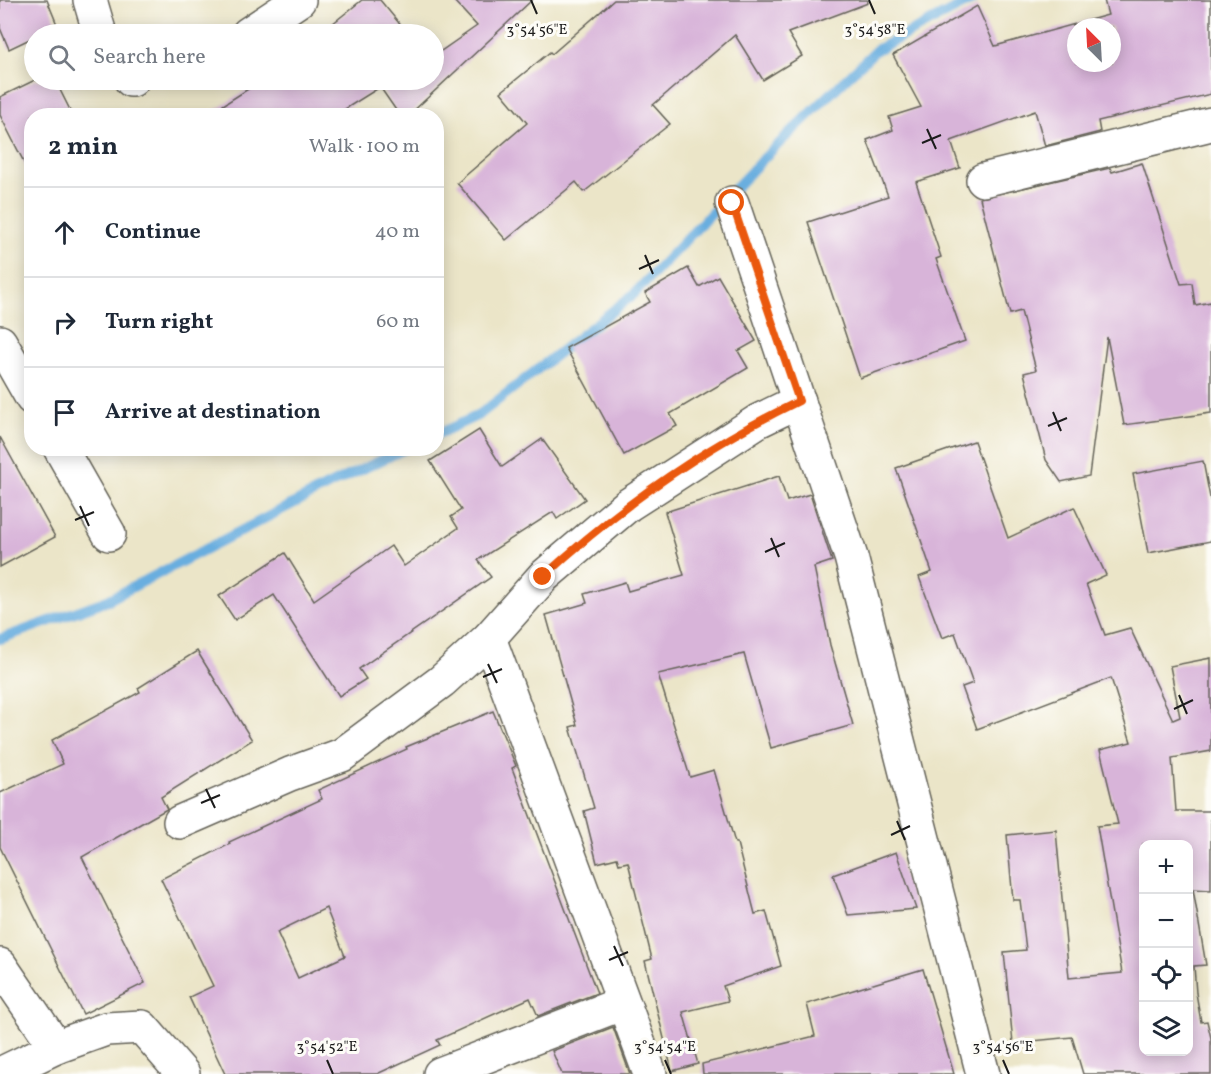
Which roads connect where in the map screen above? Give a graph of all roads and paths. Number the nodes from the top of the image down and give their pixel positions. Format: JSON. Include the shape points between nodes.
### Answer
{"nodes":[{"id":1,"x":90,"y":0,"type":"edge"},
{"id":2,"x":299,"y":0,"type":"edge"},
{"id":3,"x":97,"y":24,"type":"edge"},
{"id":4,"x":263,"y":24,"type":"edge"},
{"id":5,"x":1211,"y":124,"type":"edge"},
{"id":6,"x":983,"y":180,"type":"dead end"},
{"id":7,"x":732,"y":203,"type":"dead end"},
{"id":8,"x":0,"y":342,"type":"edge"},
{"id":9,"x":24,"y":384,"type":"edge"},
{"id":10,"x":799,"y":401,"type":"junction"},
{"id":11,"x":65,"y":456,"type":"edge"},
{"id":12,"x":110,"y":534,"type":"dead end"},
{"id":13,"x":489,"y":638,"type":"junction"},
{"id":14,"x":180,"y":822,"type":"dead end"},
{"id":15,"x":0,"y":965,"type":"edge"},
{"id":16,"x":623,"y":1004,"type":"junction"},
{"id":17,"x":56,"y":1047,"type":"junction"},
{"id":18,"x":0,"y":1074,"type":"edge"},
{"id":19,"x":183,"y":1074,"type":"edge"},
{"id":20,"x":440,"y":1074,"type":"edge"},
{"id":21,"x":650,"y":1074,"type":"edge"},
{"id":22,"x":983,"y":1074,"type":"edge"}],
"edges":[{"from":1,"to":3,"type":"street"},
{"from":2,"to":4,"type":"street"},
{"from":5,"to":6,"type":"street"},
{"from":7,"to":10,"type":"street"},
{"from":8,"to":9,"type":"street"},
{"from":10,"to":13,"type":"street","via":[[758,421],[628,505],[543,577]]},
{"from":10,"to":22,"type":"street","via":[[851,557]]},
{"from":11,"to":12,"type":"street"},
{"from":13,"to":14,"type":"street","via":[[442,681],[342,755]]},
{"from":13,"to":16,"type":"street"},
{"from":15,"to":17,"type":"street"},
{"from":16,"to":20,"type":"street"},
{"from":16,"to":21,"type":"street"},
{"from":17,"to":18,"type":"street"},
{"from":17,"to":19,"type":"street","via":[[106,1029],[142,1027]]}]}
